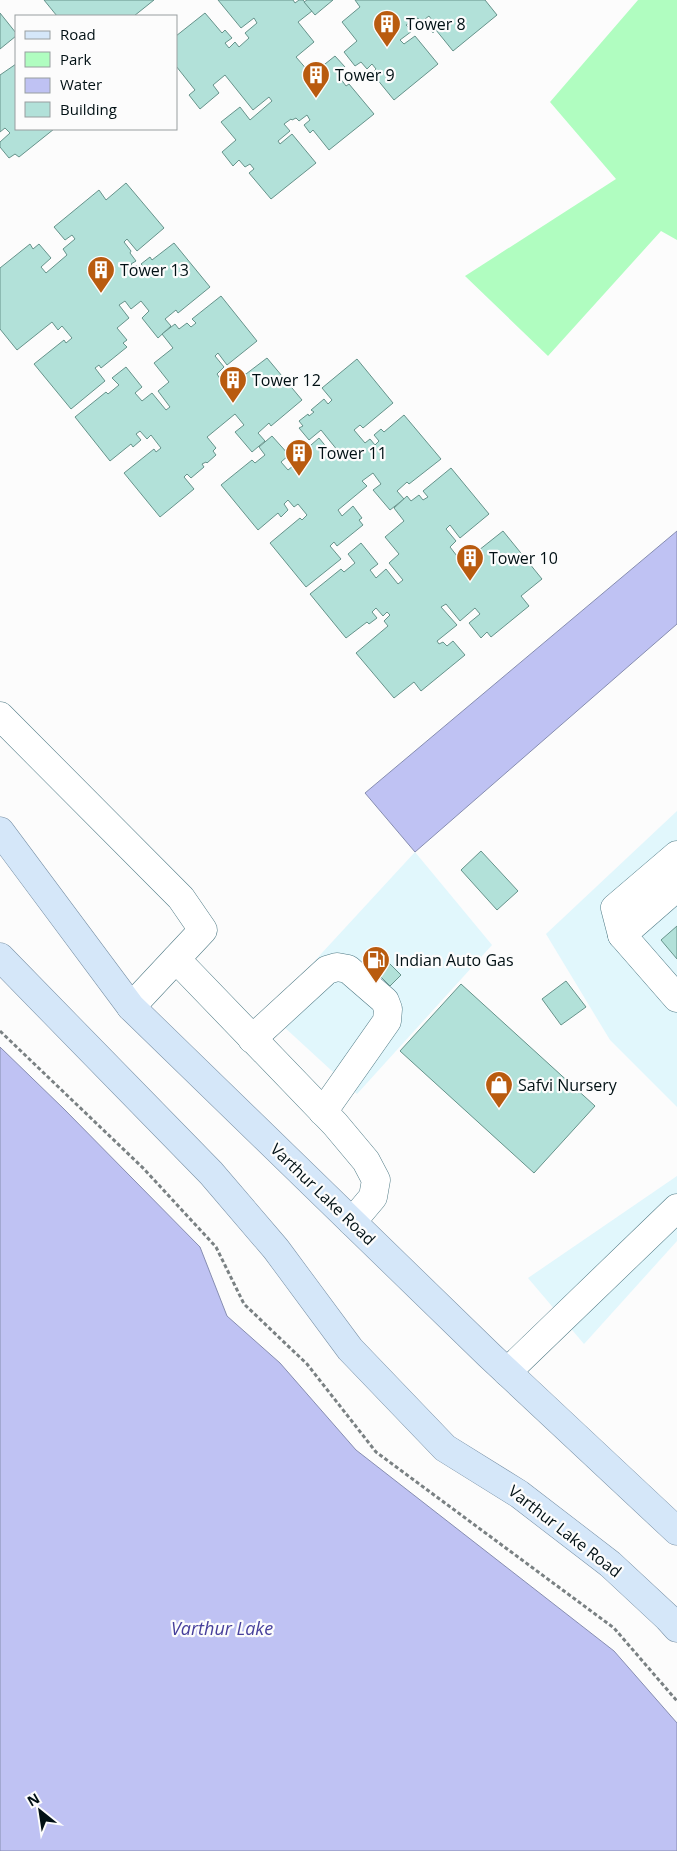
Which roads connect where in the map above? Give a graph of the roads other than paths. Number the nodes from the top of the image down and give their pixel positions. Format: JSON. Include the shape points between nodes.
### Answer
{"nodes":[{"id":1,"x":0,"y":716,"type":"edge"},
{"id":2,"x":0,"y":831,"type":"edge"},
{"id":3,"x":677,"y":855,"type":"edge"},
{"id":4,"x":677,"y":887,"type":"edge"},
{"id":5,"x":622,"y":936,"type":"junction"},
{"id":6,"x":0,"y":957,"type":"edge"},
{"id":7,"x":176,"y":959,"type":"junction"},
{"id":8,"x":677,"y":998,"type":"edge"},
{"id":9,"x":131,"y":1007,"type":"junction"},
{"id":10,"x":252,"y":1039,"type":"junction"},
{"id":11,"x":323,"y":1112,"type":"junction"},
{"id":12,"x":677,"y":1208,"type":"edge"},
{"id":13,"x":352,"y":1222,"type":"junction"},
{"id":14,"x":507,"y":1372,"type":"junction"},
{"id":15,"x":677,"y":1531,"type":"edge"},
{"id":16,"x":677,"y":1628,"type":"edge"}],
"edges":[{"from":1,"to":7,"type":"street","via":[[181,898],[203,930]]},
{"from":2,"to":9,"type":"main road","name":"Varthur Lake Road"},
{"from":3,"to":5,"type":"street","via":[[615,908]]},
{"from":4,"to":5,"type":"street"},
{"from":5,"to":8,"type":"street"},
{"from":6,"to":16,"type":"main road","name":"Varthur Lake Road","via":[[211,1173],[276,1250],[350,1349],[446,1448],[519,1494],[610,1564]]},
{"from":7,"to":9,"type":"street"},
{"from":7,"to":10,"type":"street"},
{"from":9,"to":13,"type":"main road","name":"Varthur Lake Road"},
{"from":10,"to":11,"type":"street"},
{"from":10,"to":11,"type":"street","via":[[327,970],[337,967],[348,969],[385,1001],[387,1021]]},
{"from":11,"to":13,"type":"street","via":[[366,1161],[376,1180],[373,1198]]},
{"from":12,"to":14,"type":"street"},
{"from":13,"to":14,"type":"main road","name":"Varthur Lake Road"},
{"from":14,"to":15,"type":"main road","name":"Varthur Lake Road"}]}
